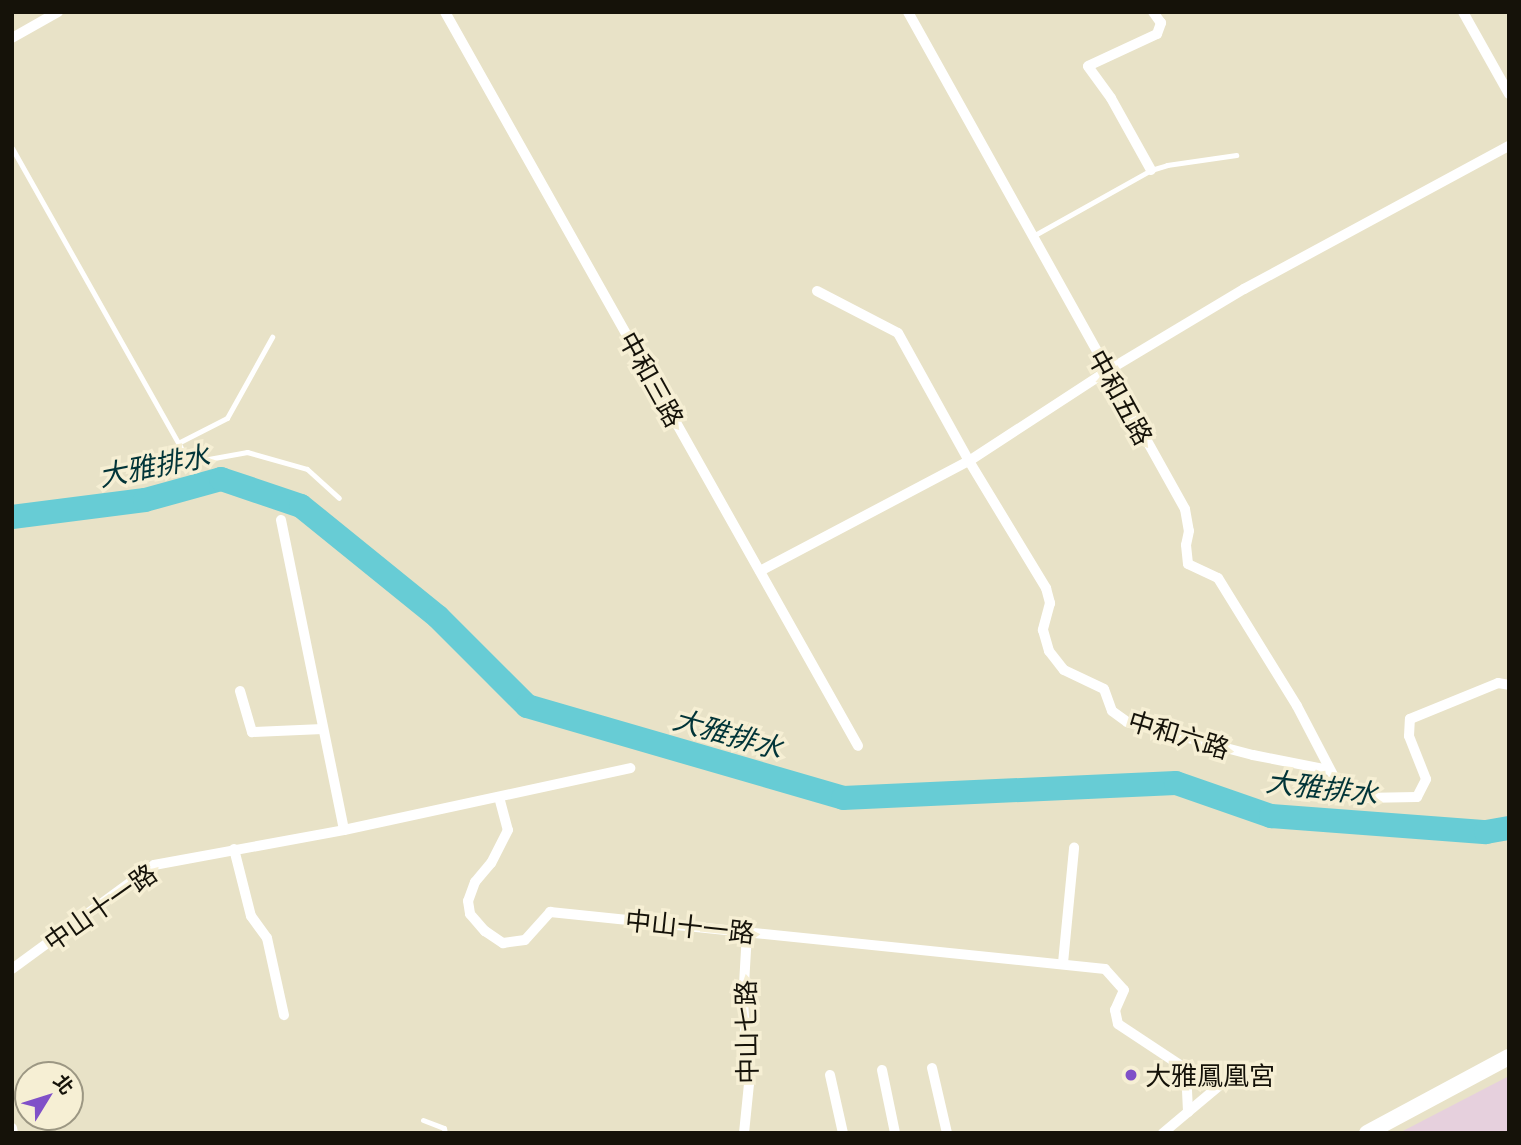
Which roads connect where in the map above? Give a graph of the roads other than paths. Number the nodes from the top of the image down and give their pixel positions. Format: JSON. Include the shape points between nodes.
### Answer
{"nodes":[{"id":1,"x":58,"y":12,"type":"edge"},
{"id":2,"x":445,"y":12,"type":"edge"},
{"id":3,"x":908,"y":12,"type":"edge"},
{"id":4,"x":1153,"y":12,"type":"edge"},
{"id":5,"x":1463,"y":12,"type":"edge"},
{"id":6,"x":12,"y":38,"type":"edge"},
{"id":7,"x":1509,"y":94,"type":"edge"},
{"id":8,"x":1509,"y":146,"type":"edge"},
{"id":9,"x":12,"y":148,"type":"edge"},
{"id":10,"x":1236,"y":155,"type":"dead end"},
{"id":11,"x":1151,"y":170,"type":"junction"},
{"id":12,"x":1033,"y":236,"type":"junction"},
{"id":13,"x":817,"y":291,"type":"dead end"},
{"id":14,"x":272,"y":337,"type":"dead end"},
{"id":15,"x":1107,"y":372,"type":"junction"},
{"id":16,"x":178,"y":443,"type":"junction"},
{"id":17,"x":969,"y":461,"type":"junction"},
{"id":18,"x":339,"y":498,"type":"dead end"},
{"id":19,"x":281,"y":520,"type":"dead end"},
{"id":20,"x":760,"y":571,"type":"junction"},
{"id":21,"x":1509,"y":685,"type":"edge"},
{"id":22,"x":240,"y":691,"type":"dead end"},
{"id":23,"x":323,"y":729,"type":"junction"},
{"id":24,"x":858,"y":746,"type":"dead end"},
{"id":25,"x":631,"y":768,"type":"dead end"},
{"id":26,"x":1329,"y":770,"type":"junction"},
{"id":27,"x":499,"y":797,"type":"junction"},
{"id":28,"x":344,"y":830,"type":"junction"},
{"id":29,"x":1074,"y":848,"type":"dead end"},
{"id":30,"x":234,"y":849,"type":"junction"},
{"id":31,"x":747,"y":932,"type":"junction"},
{"id":32,"x":1063,"y":963,"type":"junction"},
{"id":33,"x":12,"y":969,"type":"edge"},
{"id":34,"x":284,"y":1015,"type":"dead end"},
{"id":35,"x":1509,"y":1057,"type":"edge"},
{"id":36,"x":932,"y":1068,"type":"dead end"},
{"id":37,"x":882,"y":1069,"type":"dead end"},
{"id":38,"x":830,"y":1075,"type":"dead end"},
{"id":39,"x":1218,"y":1087,"type":"dead end"},
{"id":40,"x":1188,"y":1112,"type":"junction"},
{"id":41,"x":423,"y":1120,"type":"dead end"},
{"id":42,"x":445,"y":1133,"type":"edge"},
{"id":43,"x":744,"y":1133,"type":"edge"},
{"id":44,"x":843,"y":1133,"type":"edge"},
{"id":45,"x":895,"y":1133,"type":"edge"},
{"id":46,"x":947,"y":1133,"type":"edge"},
{"id":47,"x":1163,"y":1133,"type":"edge"},
{"id":48,"x":1367,"y":1133,"type":"edge"}],
"edges":[{"from":1,"to":6,"type":"street"},
{"from":2,"to":20,"type":"street","name":"中和三路"},
{"from":3,"to":12,"type":"street","name":"中和五路"},
{"from":4,"to":11,"type":"street","via":[[1161,23],[1157,34],[1088,66]]},
{"from":5,"to":7,"type":"street"},
{"from":8,"to":15,"type":"street","via":[[1244,289]]},
{"from":9,"to":16,"type":"lane"},
{"from":10,"to":11,"type":"lane"},
{"from":11,"to":12,"type":"lane"},
{"from":12,"to":15,"type":"street","name":"中和五路"},
{"from":13,"to":17,"type":"street","name":"中和六路","via":[[898,333]]},
{"from":14,"to":16,"type":"lane","via":[[227,418]]},
{"from":15,"to":17,"type":"street"},
{"from":15,"to":26,"type":"street","name":"中和五路","via":[[1185,509],[1188,564],[1217,578],[1297,706]]},
{"from":16,"to":18,"type":"lane","via":[[183,452],[203,460],[247,452],[307,468]]},
{"from":17,"to":20,"type":"street"},
{"from":17,"to":26,"type":"street","name":"中和六路","via":[[1046,588],[1050,603],[1043,630],[1049,651],[1064,670],[1104,689],[1112,711],[1127,722]]},
{"from":19,"to":23,"type":"street"},
{"from":20,"to":24,"type":"street","name":"中和三路"},
{"from":21,"to":26,"type":"street","via":[[1498,683],[1410,719],[1409,736],[1426,779],[1417,797],[1343,794]]},
{"from":22,"to":23,"type":"street","via":[[252,732]]},
{"from":23,"to":28,"type":"street"},
{"from":25,"to":27,"type":"street","name":"中山十一路"},
{"from":27,"to":28,"type":"street","name":"中山十一路"},
{"from":27,"to":31,"type":"street","name":"中山十一路","via":[[508,830],[468,901],[470,914],[503,943],[525,940],[550,912]]},
{"from":28,"to":30,"type":"street","name":"中山十一路"},
{"from":29,"to":32,"type":"street"},
{"from":30,"to":33,"type":"street","name":"中山十一路","via":[[154,864]]},
{"from":30,"to":34,"type":"street","via":[[251,916],[267,938]]},
{"from":31,"to":32,"type":"street","name":"中山十一路"},
{"from":31,"to":43,"type":"street","name":"中山七路","via":[[743,1002],[749,1084]]},
{"from":32,"to":40,"type":"street","name":"中山十一路","via":[[1105,969],[1124,990],[1115,1010],[1118,1024],[1186,1069]]},
{"from":35,"to":48,"type":"main road"},
{"from":36,"to":46,"type":"street"},
{"from":37,"to":45,"type":"street"},
{"from":38,"to":44,"type":"street"},
{"from":39,"to":40,"type":"street"},
{"from":40,"to":47,"type":"street"},
{"from":41,"to":42,"type":"lane","via":[[444,1128]]}]}
